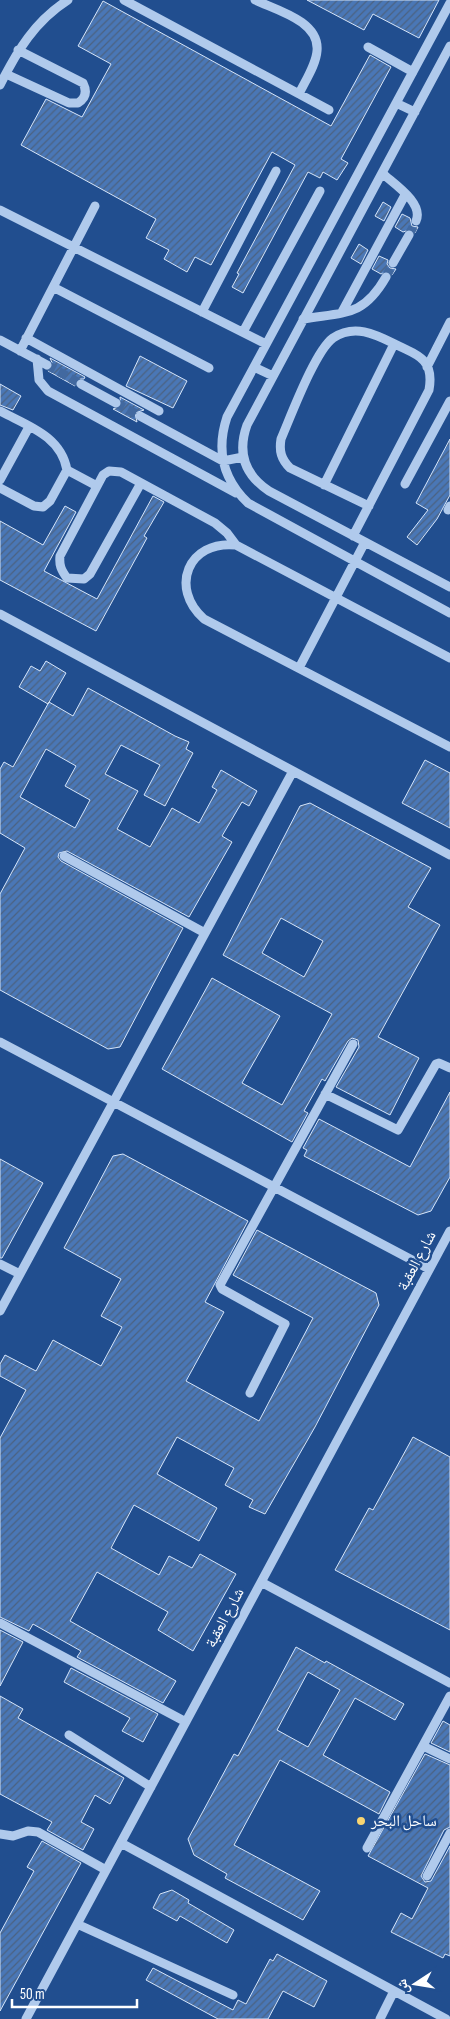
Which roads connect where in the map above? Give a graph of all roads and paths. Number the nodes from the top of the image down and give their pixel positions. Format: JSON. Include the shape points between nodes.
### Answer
{"nodes":[{"id":1,"x":68,"y":0,"type":"edge"},
{"id":2,"x":124,"y":0,"type":"edge"},
{"id":3,"x":255,"y":0,"type":"edge"},
{"id":4,"x":450,"y":3,"type":"edge"},
{"id":5,"x":450,"y":46,"type":"edge"},
{"id":6,"x":368,"y":47,"type":"dead end"},
{"id":7,"x":18,"y":50,"type":"junction"},
{"id":8,"x":413,"y":72,"type":"junction"},
{"id":9,"x":6,"y":74,"type":"junction"},
{"id":10,"x":0,"y":85,"type":"edge"},
{"id":11,"x":299,"y":94,"type":"junction"},
{"id":12,"x":396,"y":102,"type":"junction"},
{"id":13,"x":329,"y":110,"type":"dead end"},
{"id":14,"x":414,"y":112,"type":"junction"},
{"id":15,"x":276,"y":171,"type":"dead end"},
{"id":16,"x":382,"y":173,"type":"junction"},
{"id":17,"x":320,"y":191,"type":"dead end"},
{"id":18,"x":405,"y":195,"type":"junction"},
{"id":19,"x":95,"y":206,"type":"dead end"},
{"id":20,"x":0,"y":210,"type":"edge"},
{"id":21,"x":416,"y":221,"type":"tunnel mouth"},
{"id":22,"x":408,"y":235,"type":"tunnel mouth"},
{"id":23,"x":74,"y":247,"type":"junction"},
{"id":24,"x":393,"y":263,"type":"tunnel mouth"},
{"id":25,"x":386,"y":277,"type":"tunnel mouth"},
{"id":26,"x":53,"y":287,"type":"junction"},
{"id":27,"x":202,"y":312,"type":"junction"},
{"id":28,"x":342,"y":312,"type":"junction"},
{"id":29,"x":304,"y":319,"type":"junction"},
{"id":30,"x":450,"y":322,"type":"edge"},
{"id":31,"x":243,"y":332,"type":"junction"},
{"id":32,"x":26,"y":338,"type":"junction"},
{"id":33,"x":0,"y":340,"type":"edge"},
{"id":34,"x":266,"y":344,"type":"junction"},
{"id":35,"x":394,"y":344,"type":"junction"},
{"id":36,"x":20,"y":351,"type":"junction"},
{"id":37,"x":37,"y":359,"type":"junction"},
{"id":38,"x":47,"y":365,"type":"tunnel mouth"},
{"id":39,"x":427,"y":366,"type":"junction"},
{"id":40,"x":254,"y":367,"type":"junction"},
{"id":41,"x":209,"y":368,"type":"dead end"},
{"id":42,"x":273,"y":376,"type":"junction"},
{"id":43,"x":82,"y":384,"type":"tunnel mouth"},
{"id":44,"x":450,"y":401,"type":"edge"},
{"id":45,"x":116,"y":403,"type":"tunnel mouth"},
{"id":46,"x":159,"y":410,"type":"dead end"},
{"id":47,"x":0,"y":411,"type":"edge"},
{"id":48,"x":140,"y":416,"type":"tunnel mouth"},
{"id":49,"x":29,"y":426,"type":"junction"},
{"id":50,"x":243,"y":457,"type":"junction"},
{"id":51,"x":223,"y":461,"type":"junction"},
{"id":52,"x":67,"y":470,"type":"junction"},
{"id":53,"x":0,"y":480,"type":"edge"},
{"id":54,"x":141,"y":483,"type":"junction"},
{"id":55,"x":405,"y":484,"type":"dead end"},
{"id":56,"x":324,"y":485,"type":"junction"},
{"id":57,"x":97,"y":486,"type":"junction"},
{"id":58,"x":0,"y":488,"type":"edge"},
{"id":59,"x":240,"y":495,"type":"junction"},
{"id":60,"x":369,"y":506,"type":"junction"},
{"id":61,"x":354,"y":536,"type":"junction"},
{"id":62,"x":365,"y":542,"type":"junction"},
{"id":63,"x":236,"y":545,"type":"junction"},
{"id":64,"x":355,"y":562,"type":"junction"},
{"id":65,"x":450,"y":587,"type":"edge"},
{"id":66,"x":336,"y":598,"type":"junction"},
{"id":67,"x":450,"y":613,"type":"edge"},
{"id":68,"x":0,"y":614,"type":"edge"},
{"id":69,"x":450,"y":658,"type":"edge"},
{"id":70,"x":299,"y":668,"type":"junction"},
{"id":71,"x":450,"y":748,"type":"edge"},
{"id":72,"x":293,"y":770,"type":"junction"},
{"id":73,"x":450,"y":855,"type":"edge"},
{"id":74,"x":64,"y":856,"type":"dead end"},
{"id":75,"x":205,"y":933,"type":"junction"},
{"id":76,"x":0,"y":1042,"type":"edge"},
{"id":77,"x":353,"y":1044,"type":"dead end"},
{"id":78,"x":450,"y":1068,"type":"edge"},
{"id":79,"x":325,"y":1094,"type":"junction"},
{"id":80,"x":113,"y":1102,"type":"junction"},
{"id":81,"x":273,"y":1187,"type":"junction"},
{"id":82,"x":450,"y":1231,"type":"edge"},
{"id":83,"x":0,"y":1264,"type":"edge"},
{"id":84,"x":429,"y":1270,"type":"junction"},
{"id":85,"x":20,"y":1274,"type":"junction"},
{"id":86,"x":0,"y":1311,"type":"edge"},
{"id":87,"x":250,"y":1393,"type":"dead end"},
{"id":88,"x":261,"y":1582,"type":"junction"},
{"id":89,"x":0,"y":1623,"type":"edge"},
{"id":90,"x":450,"y":1683,"type":"edge"},
{"id":91,"x":450,"y":1696,"type":"edge"},
{"id":92,"x":186,"y":1722,"type":"junction"},
{"id":93,"x":69,"y":1735,"type":"dead end"},
{"id":94,"x":423,"y":1746,"type":"junction"},
{"id":95,"x":450,"y":1759,"type":"edge"},
{"id":96,"x":151,"y":1787,"type":"junction"},
{"id":97,"x":450,"y":1833,"type":"edge"},
{"id":98,"x":0,"y":1834,"type":"edge"},
{"id":99,"x":121,"y":1843,"type":"junction"},
{"id":100,"x":367,"y":1848,"type":"dead end"},
{"id":101,"x":106,"y":1870,"type":"junction"},
{"id":102,"x":427,"y":1876,"type":"dead end"},
{"id":103,"x":77,"y":1924,"type":"junction"},
{"id":104,"x":394,"y":1991,"type":"junction"},
{"id":105,"x":233,"y":1995,"type":"dead end"},
{"id":106,"x":26,"y":2019,"type":"edge"},
{"id":107,"x":380,"y":2019,"type":"edge"},
{"id":108,"x":446,"y":2019,"type":"edge"}],
"edges":[{"from":1,"to":7,"type":"street","via":[[44,18]]},
{"from":2,"to":11,"type":"street"},
{"from":3,"to":11,"type":"street","via":[[304,24],[315,36],[317,52]]},
{"from":4,"to":8,"type":"street"},
{"from":5,"to":14,"type":"street"},
{"from":6,"to":8,"type":"street"},
{"from":7,"to":9,"type":"street"},
{"from":7,"to":9,"type":"street","via":[[83,82],[85,96],[78,103],[69,103]]},
{"from":8,"to":12,"type":"street"},
{"from":9,"to":10,"type":"street"},
{"from":11,"to":13,"type":"street"},
{"from":12,"to":14,"type":"street"},
{"from":12,"to":34,"type":"street"},
{"from":14,"to":16,"type":"street"},
{"from":15,"to":27,"type":"street"},
{"from":16,"to":18,"type":"street"},
{"from":16,"to":29,"type":"street"},
{"from":17,"to":31,"type":"street"},
{"from":18,"to":21,"type":"street","via":[[417,208]]},
{"from":18,"to":28,"type":"street"},
{"from":19,"to":23,"type":"street"},
{"from":20,"to":23,"type":"street"},
{"from":22,"to":24,"type":"street"},
{"from":23,"to":26,"type":"street"},
{"from":23,"to":27,"type":"street"},
{"from":25,"to":28,"type":"street","via":[[369,302]]},
{"from":26,"to":32,"type":"street"},
{"from":26,"to":41,"type":"street"},
{"from":27,"to":31,"type":"street"},
{"from":28,"to":29,"type":"street"},
{"from":29,"to":42,"type":"street"},
{"from":30,"to":39,"type":"street"},
{"from":31,"to":34,"type":"street"},
{"from":32,"to":36,"type":"street"},
{"from":32,"to":46,"type":"street"},
{"from":33,"to":36,"type":"street"},
{"from":34,"to":40,"type":"street"},
{"from":35,"to":39,"type":"street","via":[[416,354]]},
{"from":35,"to":56,"type":"street"},
{"from":35,"to":56,"type":"street","via":[[374,334],[354,331],[334,338],[320,354],[280,446],[284,462],[290,468]]},
{"from":36,"to":37,"type":"street"},
{"from":37,"to":38,"type":"street"},
{"from":37,"to":59,"type":"street","via":[[39,380],[48,391]]},
{"from":39,"to":60,"type":"street","via":[[429,390]]},
{"from":40,"to":42,"type":"street"},
{"from":40,"to":51,"type":"street","via":[[223,430]]},
{"from":42,"to":50,"type":"street","via":[[247,425],[242,441]]},
{"from":43,"to":45,"type":"street"},
{"from":44,"to":55,"type":"street"},
{"from":47,"to":49,"type":"street"},
{"from":48,"to":51,"type":"street"},
{"from":49,"to":52,"type":"street","via":[[57,445]]},
{"from":49,"to":53,"type":"street"},
{"from":50,"to":51,"type":"street"},
{"from":50,"to":61,"type":"street","via":[[246,468],[259,484]]},
{"from":51,"to":59,"type":"street","via":[[226,473]]},
{"from":52,"to":57,"type":"street"},
{"from":52,"to":58,"type":"street","via":[[50,501],[43,507],[34,506]]},
{"from":54,"to":57,"type":"street","via":[[115,470],[103,475]]},
{"from":54,"to":57,"type":"street","via":[[90,574],[84,579],[67,578],[59,564],[60,556]]},
{"from":54,"to":63,"type":"street","via":[[216,523]]},
{"from":56,"to":60,"type":"street"},
{"from":59,"to":64,"type":"street","via":[[258,510]]},
{"from":60,"to":61,"type":"street"},
{"from":61,"to":62,"type":"street"},
{"from":62,"to":64,"type":"street"},
{"from":62,"to":65,"type":"street"},
{"from":63,"to":66,"type":"street"},
{"from":63,"to":70,"type":"street","via":[[211,547],[192,563],[186,574],[185,587],[194,611]]},
{"from":64,"to":66,"type":"street"},
{"from":64,"to":67,"type":"street"},
{"from":66,"to":69,"type":"street"},
{"from":66,"to":70,"type":"street"},
{"from":68,"to":72,"type":"street"},
{"from":70,"to":71,"type":"street"},
{"from":72,"to":73,"type":"street"},
{"from":72,"to":75,"type":"street"},
{"from":74,"to":75,"type":"street"},
{"from":75,"to":80,"type":"street"},
{"from":76,"to":80,"type":"street"},
{"from":77,"to":79,"type":"street"},
{"from":78,"to":79,"type":"street","via":[[436,1064],[398,1130]]},
{"from":79,"to":81,"type":"street"},
{"from":80,"to":81,"type":"street"},
{"from":80,"to":85,"type":"street"},
{"from":81,"to":84,"type":"street"},
{"from":81,"to":87,"type":"street","via":[[220,1285],[285,1324]]},
{"from":82,"to":84,"type":"street","name":"شارع العقبة"},
{"from":83,"to":85,"type":"street"},
{"from":84,"to":88,"type":"street","name":"شارع العقبة"},
{"from":85,"to":86,"type":"street"},
{"from":88,"to":90,"type":"street"},
{"from":88,"to":92,"type":"street","name":"شارع العقبة"},
{"from":89,"to":92,"type":"street"},
{"from":91,"to":94,"type":"street"},
{"from":92,"to":96,"type":"street","name":"شارع العقبة"},
{"from":93,"to":96,"type":"street"},
{"from":94,"to":95,"type":"street"},
{"from":94,"to":100,"type":"street"},
{"from":96,"to":99,"type":"street","name":"شارع العقبة"},
{"from":97,"to":102,"type":"street"},
{"from":98,"to":101,"type":"street","via":[[14,1836],[28,1831],[38,1832]]},
{"from":99,"to":101,"type":"street","name":"شارع العقبة"},
{"from":99,"to":104,"type":"street"},
{"from":101,"to":103,"type":"street","name":"شارع العقبة"},
{"from":103,"to":105,"type":"street"},
{"from":103,"to":106,"type":"street","name":"شارع العقبة"},
{"from":104,"to":107,"type":"street"},
{"from":104,"to":108,"type":"street"}]}
